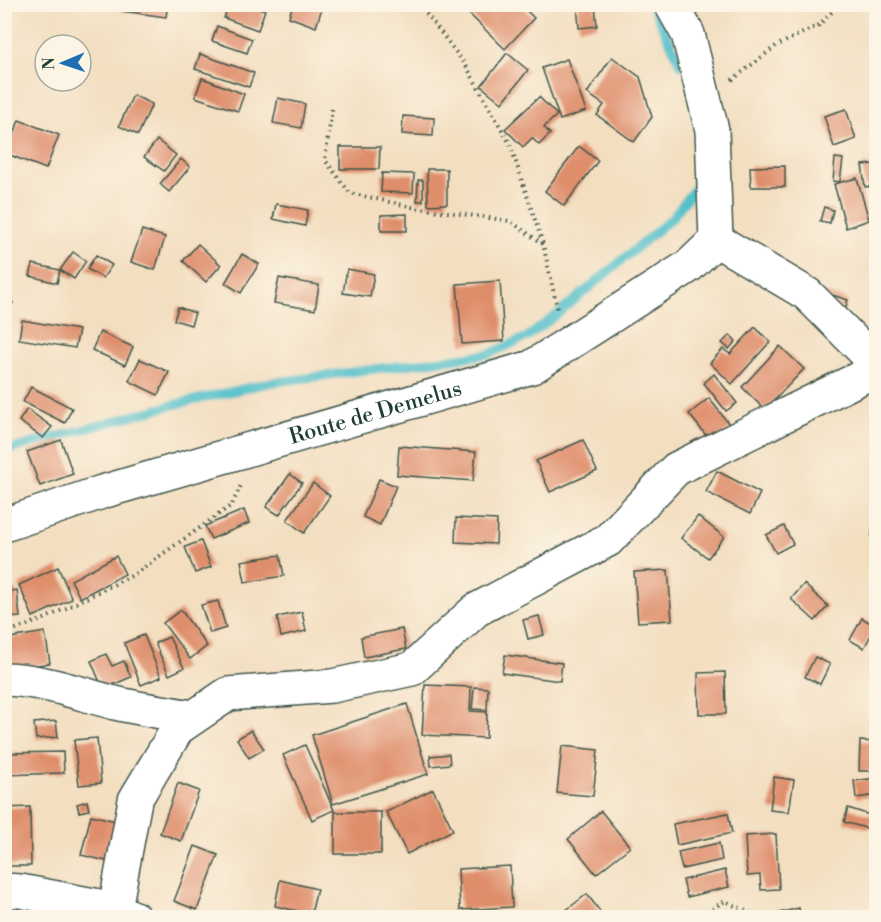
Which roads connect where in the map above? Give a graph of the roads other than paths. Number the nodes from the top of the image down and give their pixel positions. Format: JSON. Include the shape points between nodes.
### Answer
{"nodes":[{"id":1,"x":671,"y":4,"type":"edge"},
{"id":2,"x":716,"y":240,"type":"junction"},
{"id":3,"x":876,"y":363,"type":"edge"},
{"id":4,"x":876,"y":370,"type":"edge"},
{"id":5,"x":4,"y":525,"type":"edge"},
{"id":6,"x":4,"y":679,"type":"edge"},
{"id":7,"x":193,"y":717,"type":"junction"},
{"id":8,"x":4,"y":890,"type":"edge"},
{"id":9,"x":124,"y":913,"type":"edge"}],
"edges":[{"from":1,"to":2,"type":"street","via":[[688,34],[712,130]]},
{"from":2,"to":3,"type":"street","via":[[807,294]]},
{"from":2,"to":5,"type":"street","name":"Route de Demelus","via":[[689,266],[532,367],[102,492]]},
{"from":4,"to":7,"type":"street","via":[[676,469],[608,540],[476,610],[412,669],[332,686],[228,694]]},
{"from":6,"to":7,"type":"street","via":[[45,684]]},
{"from":7,"to":9,"type":"street","via":[[178,728],[135,800]]},
{"from":8,"to":9,"type":"street"}]}
